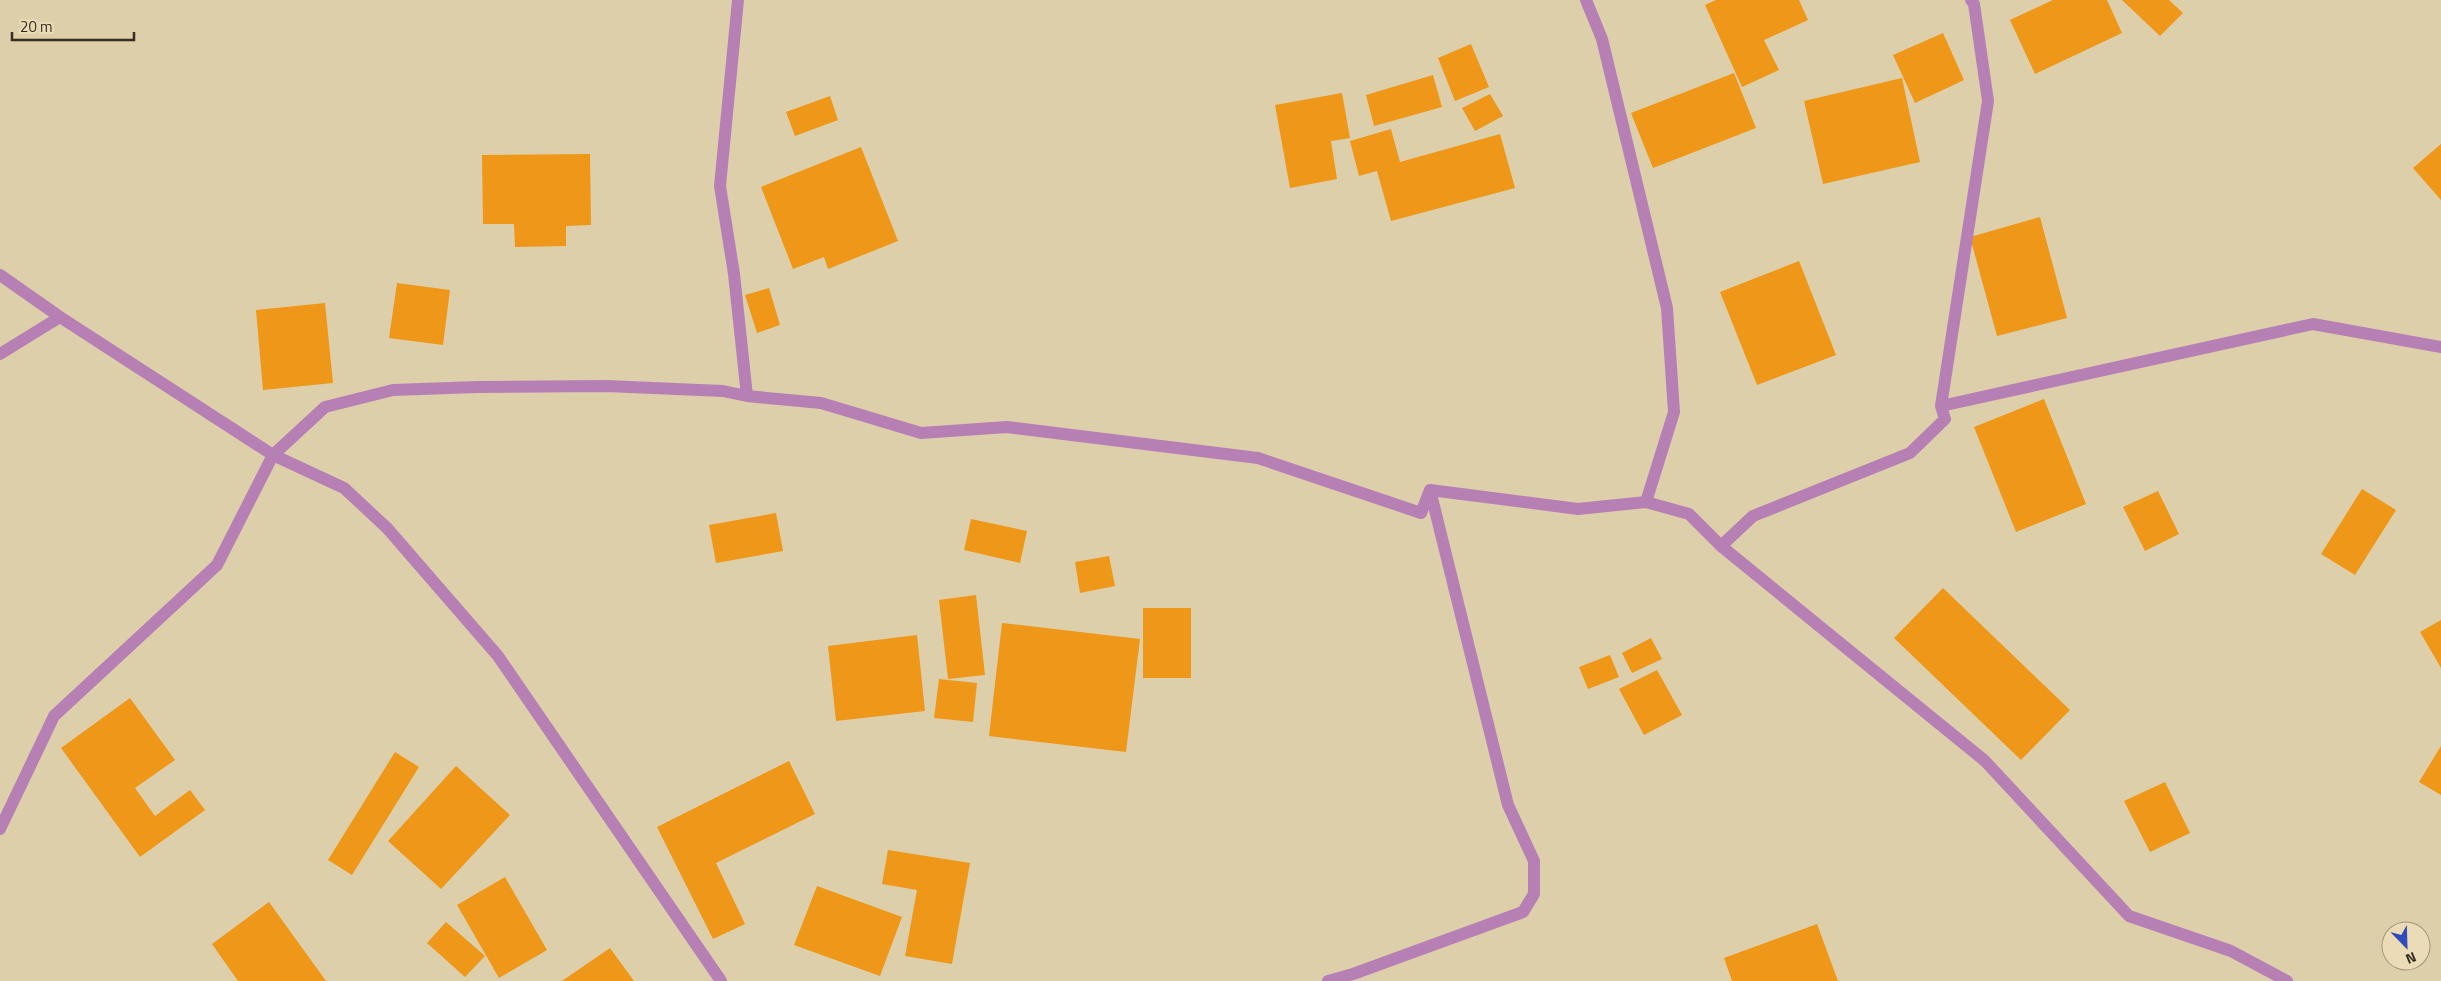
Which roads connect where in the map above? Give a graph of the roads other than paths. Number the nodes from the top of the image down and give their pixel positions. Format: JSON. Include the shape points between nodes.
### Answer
{"nodes":[{"id":1,"x":738,"y":0,"type":"edge"},
{"id":2,"x":1586,"y":0,"type":"edge"},
{"id":3,"x":1971,"y":0,"type":"edge"},
{"id":4,"x":0,"y":275,"type":"edge"},
{"id":5,"x":60,"y":317,"type":"junction"},
{"id":6,"x":2441,"y":347,"type":"edge"},
{"id":7,"x":0,"y":354,"type":"edge"},
{"id":8,"x":747,"y":396,"type":"junction"},
{"id":9,"x":1940,"y":406,"type":"junction"},
{"id":10,"x":273,"y":455,"type":"junction"},
{"id":11,"x":1430,"y":490,"type":"junction"},
{"id":12,"x":1646,"y":502,"type":"junction"},
{"id":13,"x":1721,"y":546,"type":"junction"},
{"id":14,"x":0,"y":829,"type":"edge"},
{"id":15,"x":721,"y":981,"type":"edge"},
{"id":16,"x":1328,"y":981,"type":"edge"},
{"id":17,"x":2287,"y":981,"type":"edge"}],
"edges":[{"from":1,"to":8,"type":"street","via":[[720,186],[734,274]]},
{"from":2,"to":12,"type":"street","via":[[1602,39],[1666,308],[1674,412]]},
{"from":3,"to":9,"type":"street","via":[[1988,101]]},
{"from":4,"to":5,"type":"street"},
{"from":5,"to":7,"type":"street"},
{"from":5,"to":10,"type":"street"},
{"from":6,"to":9,"type":"street","via":[[2313,324]]},
{"from":8,"to":10,"type":"street","via":[[723,391],[606,386],[393,390],[325,407]]},
{"from":8,"to":11,"type":"street","via":[[821,403],[921,434],[1007,427],[1258,458],[1421,513]]},
{"from":9,"to":13,"type":"street","via":[[1944,419],[1910,453],[1753,516]]},
{"from":10,"to":14,"type":"street","via":[[217,565],[54,716]]},
{"from":10,"to":15,"type":"street","via":[[344,488],[387,528],[498,656]]},
{"from":11,"to":12,"type":"street","via":[[1578,509]]},
{"from":11,"to":16,"type":"street","via":[[1508,805],[1534,861],[1534,894],[1523,912]]},
{"from":12,"to":13,"type":"street","via":[[1688,514]]},
{"from":13,"to":17,"type":"street","via":[[1985,761],[2129,916],[2231,951]]}]}
